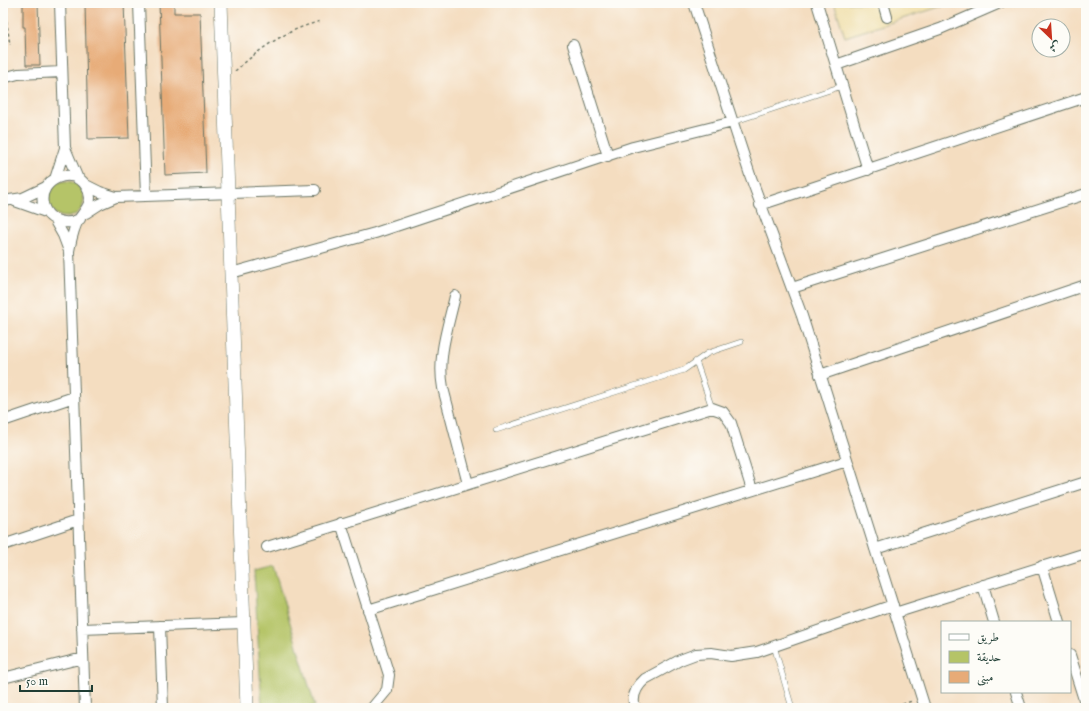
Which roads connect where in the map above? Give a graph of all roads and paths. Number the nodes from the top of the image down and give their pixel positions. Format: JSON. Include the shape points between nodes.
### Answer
{"nodes":[{"id":1,"x":4,"y":3,"type":"edge"},
{"id":2,"x":60,"y":3,"type":"edge"},
{"id":3,"x":139,"y":3,"type":"edge"},
{"id":4,"x":221,"y":3,"type":"edge"},
{"id":5,"x":694,"y":3,"type":"edge"},
{"id":6,"x":817,"y":3,"type":"edge"},
{"id":7,"x":883,"y":3,"type":"edge"},
{"id":8,"x":1000,"y":3,"type":"edge"},
{"id":9,"x":887,"y":17,"type":"dead end"},
{"id":10,"x":6,"y":19,"type":"junction"},
{"id":11,"x":3,"y":20,"type":"edge"},
{"id":12,"x":322,"y":21,"type":"dead end"},
{"id":13,"x":10,"y":45,"type":"dead end"},
{"id":14,"x":573,"y":45,"type":"dead end"},
{"id":15,"x":836,"y":65,"type":"junction"},
{"id":16,"x":62,"y":72,"type":"junction"},
{"id":17,"x":3,"y":78,"type":"edge"},
{"id":18,"x":224,"y":82,"type":"junction"},
{"id":19,"x":842,"y":86,"type":"junction"},
{"id":20,"x":1086,"y":97,"type":"edge"},
{"id":21,"x":733,"y":122,"type":"junction"},
{"id":22,"x":65,"y":148,"type":"junction"},
{"id":23,"x":608,"y":156,"type":"junction"},
{"id":24,"x":868,"y":170,"type":"junction"},
{"id":25,"x":55,"y":179,"type":"junction"},
{"id":26,"x":82,"y":182,"type":"junction"},
{"id":27,"x":46,"y":187,"type":"junction"},
{"id":28,"x":315,"y":190,"type":"dead end"},
{"id":29,"x":228,"y":194,"type":"junction"},
{"id":30,"x":1086,"y":194,"type":"edge"},
{"id":31,"x":146,"y":196,"type":"junction"},
{"id":32,"x":116,"y":197,"type":"junction"},
{"id":33,"x":3,"y":201,"type":"edge"},
{"id":34,"x":15,"y":201,"type":"junction"},
{"id":35,"x":760,"y":205,"type":"junction"},
{"id":36,"x":46,"y":212,"type":"junction"},
{"id":37,"x":82,"y":216,"type":"junction"},
{"id":38,"x":54,"y":219,"type":"junction"},
{"id":39,"x":69,"y":251,"type":"junction"},
{"id":40,"x":231,"y":273,"type":"junction"},
{"id":41,"x":1086,"y":285,"type":"edge"},
{"id":42,"x":792,"y":288,"type":"junction"},
{"id":43,"x":455,"y":296,"type":"dead end"},
{"id":44,"x":741,"y":342,"type":"dead end"},
{"id":45,"x":696,"y":361,"type":"junction"},
{"id":46,"x":820,"y":375,"type":"junction"},
{"id":47,"x":74,"y":397,"type":"junction"},
{"id":48,"x":712,"y":408,"type":"junction"},
{"id":49,"x":3,"y":421,"type":"edge"},
{"id":50,"x":496,"y":430,"type":"dead end"},
{"id":51,"x":847,"y":460,"type":"junction"},
{"id":52,"x":1086,"y":482,"type":"edge"},
{"id":53,"x":468,"y":484,"type":"junction"},
{"id":54,"x":752,"y":490,"type":"junction"},
{"id":55,"x":78,"y":520,"type":"junction"},
{"id":56,"x":341,"y":523,"type":"junction"},
{"id":57,"x":3,"y":545,"type":"edge"},
{"id":58,"x":266,"y":547,"type":"dead end"},
{"id":59,"x":875,"y":549,"type":"junction"},
{"id":60,"x":1086,"y":553,"type":"edge"},
{"id":61,"x":1042,"y":566,"type":"junction"},
{"id":62,"x":983,"y":585,"type":"junction"},
{"id":63,"x":894,"y":609,"type":"junction"},
{"id":64,"x":368,"y":610,"type":"junction"},
{"id":65,"x":994,"y":621,"type":"edge"},
{"id":66,"x":1060,"y":621,"type":"edge"},
{"id":67,"x":244,"y":623,"type":"junction"},
{"id":68,"x":160,"y":626,"type":"junction"},
{"id":69,"x":82,"y":629,"type":"junction"},
{"id":70,"x":774,"y":646,"type":"junction"},
{"id":71,"x":83,"y":658,"type":"junction"},
{"id":72,"x":1071,"y":659,"type":"edge"},
{"id":73,"x":3,"y":678,"type":"edge"},
{"id":74,"x":1016,"y":693,"type":"edge"},
{"id":75,"x":924,"y":703,"type":"edge"},
{"id":76,"x":1086,"y":706,"type":"edge"},
{"id":77,"x":85,"y":708,"type":"edge"},
{"id":78,"x":163,"y":708,"type":"edge"},
{"id":79,"x":247,"y":708,"type":"edge"},
{"id":80,"x":372,"y":708,"type":"edge"},
{"id":81,"x":635,"y":708,"type":"edge"},
{"id":82,"x":792,"y":708,"type":"edge"},
{"id":83,"x":891,"y":708,"type":"edge"},
{"id":84,"x":1021,"y":708,"type":"edge"}],
"edges":[{"from":1,"to":10,"type":"path"},
{"from":2,"to":16,"type":"street"},
{"from":3,"to":31,"type":"street"},
{"from":4,"to":18,"type":"street"},
{"from":5,"to":21,"type":"street"},
{"from":6,"to":15,"type":"street"},
{"from":7,"to":9,"type":"street"},
{"from":8,"to":15,"type":"street","via":[[940,29]]},
{"from":10,"to":11,"type":"path"},
{"from":10,"to":13,"type":"path"},
{"from":12,"to":18,"type":"path","via":[[297,28],[274,40],[253,55]]},
{"from":14,"to":23,"type":"street"},
{"from":15,"to":19,"type":"street"},
{"from":16,"to":17,"type":"street","via":[[18,74]]},
{"from":16,"to":22,"type":"street"},
{"from":18,"to":29,"type":"street"},
{"from":19,"to":21,"type":"lane"},
{"from":19,"to":24,"type":"street"},
{"from":20,"to":24,"type":"street"},
{"from":21,"to":23,"type":"street"},
{"from":21,"to":35,"type":"street"},
{"from":22,"to":25,"type":"street"},
{"from":22,"to":26,"type":"street","via":[[70,164]]},
{"from":23,"to":40,"type":"street","via":[[375,233]]},
{"from":24,"to":35,"type":"street"},
{"from":25,"to":26,"type":"street","via":[[66,175]]},
{"from":25,"to":27,"type":"street"},
{"from":26,"to":32,"type":"street"},
{"from":26,"to":37,"type":"street","via":[[90,199]]},
{"from":27,"to":34,"type":"street"},
{"from":27,"to":36,"type":"street","via":[[43,199]]},
{"from":28,"to":29,"type":"street"},
{"from":29,"to":31,"type":"street"},
{"from":29,"to":40,"type":"street"},
{"from":30,"to":42,"type":"street"},
{"from":31,"to":32,"type":"street"},
{"from":32,"to":37,"type":"street"},
{"from":33,"to":34,"type":"street"},
{"from":34,"to":36,"type":"street"},
{"from":35,"to":42,"type":"street"},
{"from":36,"to":38,"type":"street"},
{"from":37,"to":38,"type":"street","via":[[68,222]]},
{"from":37,"to":39,"type":"street"},
{"from":38,"to":39,"type":"street"},
{"from":39,"to":47,"type":"street"},
{"from":40,"to":67,"type":"street"},
{"from":41,"to":46,"type":"street"},
{"from":42,"to":46,"type":"street"},
{"from":43,"to":53,"type":"street","via":[[442,349],[441,372]]},
{"from":44,"to":45,"type":"lane","via":[[708,353]]},
{"from":45,"to":48,"type":"lane"},
{"from":45,"to":50,"type":"lane","via":[[684,370]]},
{"from":46,"to":51,"type":"street"},
{"from":47,"to":49,"type":"street"},
{"from":47,"to":55,"type":"street"},
{"from":48,"to":53,"type":"street"},
{"from":48,"to":54,"type":"street","via":[[723,412],[731,423]]},
{"from":51,"to":54,"type":"street"},
{"from":51,"to":59,"type":"street"},
{"from":52,"to":59,"type":"street"},
{"from":53,"to":56,"type":"street"},
{"from":54,"to":64,"type":"street"},
{"from":55,"to":57,"type":"street"},
{"from":55,"to":69,"type":"street"},
{"from":56,"to":58,"type":"street"},
{"from":56,"to":64,"type":"street"},
{"from":59,"to":63,"type":"street"},
{"from":60,"to":61,"type":"street"},
{"from":61,"to":62,"type":"street"},
{"from":61,"to":66,"type":"street"},
{"from":62,"to":63,"type":"street"},
{"from":62,"to":65,"type":"street"},
{"from":63,"to":70,"type":"street"},
{"from":63,"to":75,"type":"street"},
{"from":64,"to":80,"type":"street","via":[[389,680],[385,695]]},
{"from":67,"to":68,"type":"street"},
{"from":67,"to":79,"type":"street"},
{"from":68,"to":69,"type":"street"},
{"from":68,"to":78,"type":"street"},
{"from":69,"to":71,"type":"street"},
{"from":70,"to":81,"type":"street","via":[[739,656],[705,653],[688,656],[645,678],[634,696]]},
{"from":70,"to":82,"type":"lane"},
{"from":71,"to":73,"type":"street"},
{"from":71,"to":77,"type":"street"},
{"from":72,"to":76,"type":"street"},
{"from":74,"to":84,"type":"street"},
{"from":75,"to":83,"type":"path"}]}
